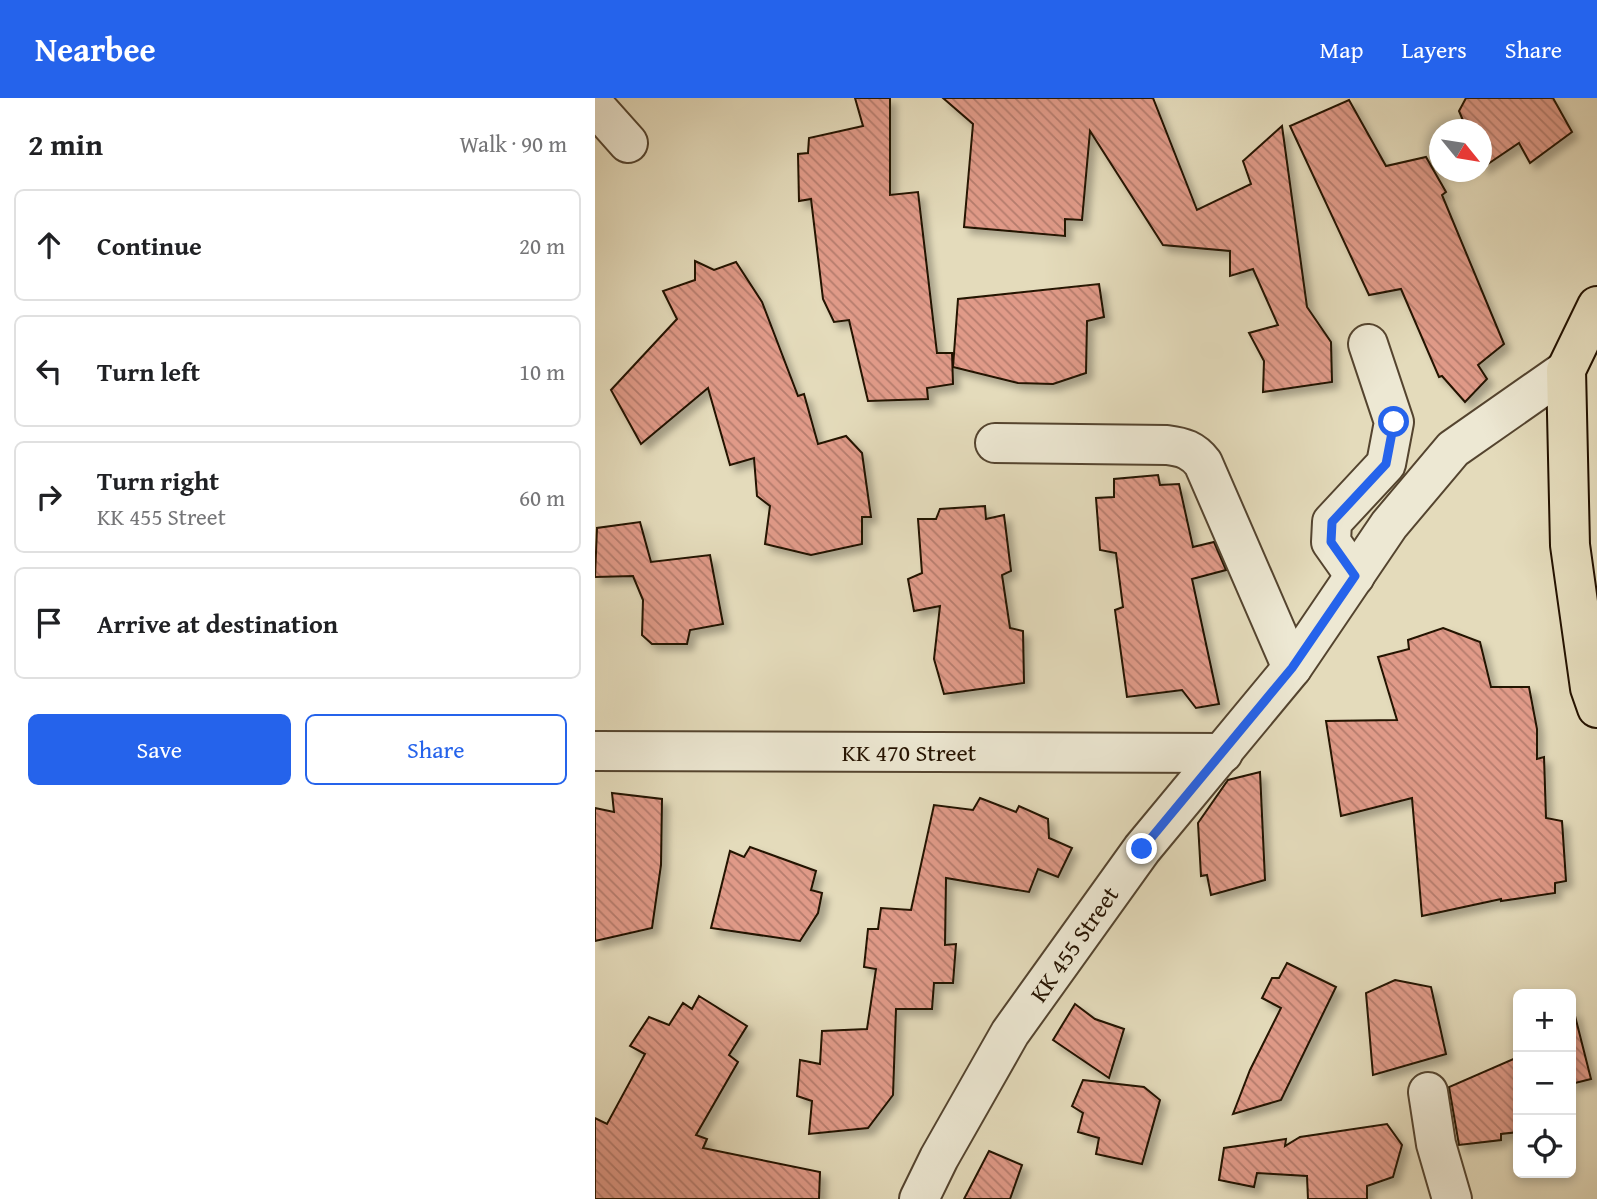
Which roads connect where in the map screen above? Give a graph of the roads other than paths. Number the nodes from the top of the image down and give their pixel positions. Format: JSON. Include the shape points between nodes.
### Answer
{"nodes":[{"id":1,"x":595,"y":106,"type":"edge"},
{"id":2,"x":628,"y":143,"type":"dead end"},
{"id":3,"x":1597,"y":306,"type":"edge"},
{"id":4,"x":1368,"y":344,"type":"dead end"},
{"id":5,"x":1566,"y":370,"type":"junction"},
{"id":6,"x":995,"y":443,"type":"dead end"},
{"id":7,"x":1355,"y":576,"type":"junction"},
{"id":8,"x":1292,"y":668,"type":"junction"},
{"id":9,"x":1597,"y":708,"type":"edge"},
{"id":10,"x":595,"y":751,"type":"edge"},
{"id":11,"x":1223,"y":753,"type":"junction"},
{"id":12,"x":1428,"y":1092,"type":"dead end"},
{"id":13,"x":919,"y":1199,"type":"edge"},
{"id":14,"x":1452,"y":1199,"type":"edge"}],
"edges":[{"from":1,"to":2,"type":"street"},
{"from":3,"to":5,"type":"main road"},
{"from":4,"to":7,"type":"street","via":[[1394,422],[1386,464],[1332,522],[1331,542]]},
{"from":5,"to":7,"type":"street","name":"KK 455 Street","via":[[1453,449],[1389,525]]},
{"from":5,"to":9,"type":"main road","via":[[1570,545],[1590,688]]},
{"from":6,"to":8,"type":"street","via":[[1167,445],[1196,454]]},
{"from":7,"to":8,"type":"street","name":"KK 455 Street"},
{"from":8,"to":11,"type":"street","name":"KK 455 Street"},
{"from":10,"to":11,"type":"street","name":"KK 470 Street"},
{"from":11,"to":13,"type":"street","name":"KK 455 Street","via":[[1142,849],[1010,1033]]},
{"from":12,"to":14,"type":"street"}]}
